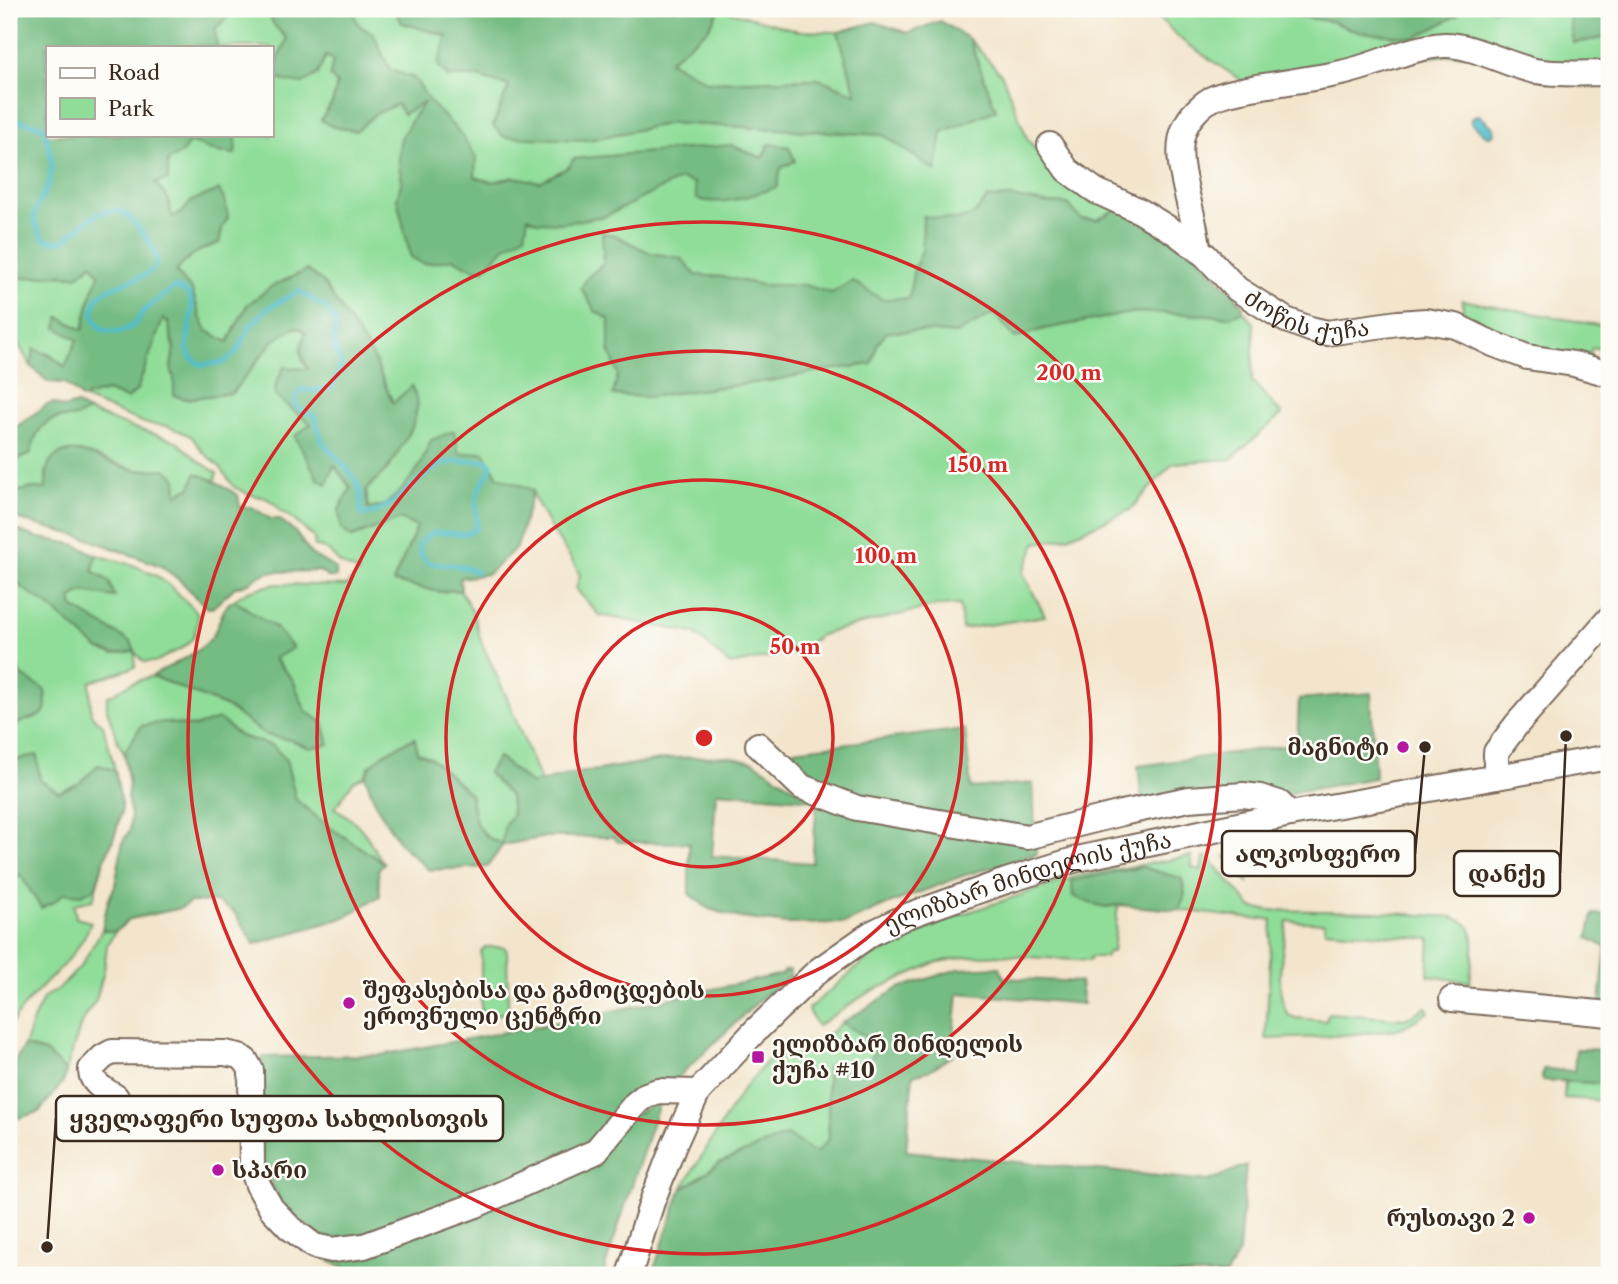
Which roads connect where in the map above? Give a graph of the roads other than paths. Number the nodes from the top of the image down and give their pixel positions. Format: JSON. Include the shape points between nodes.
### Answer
{"nodes":[{"id":1,"x":1609,"y":73,"type":"edge"},
{"id":2,"x":1050,"y":145,"type":"dead end"},
{"id":3,"x":1198,"y":249,"type":"junction"},
{"id":4,"x":1609,"y":373,"type":"edge"},
{"id":5,"x":1609,"y":619,"type":"edge"},
{"id":6,"x":758,"y":745,"type":"dead end"},
{"id":7,"x":1609,"y":757,"type":"edge"},
{"id":8,"x":1496,"y":777,"type":"junction"},
{"id":9,"x":1290,"y":814,"type":"junction"},
{"id":10,"x":1452,"y":999,"type":"dead end"},
{"id":11,"x":1609,"y":1014,"type":"edge"},
{"id":12,"x":698,"y":1092,"type":"junction"},
{"id":13,"x":116,"y":1097,"type":"dead end"},
{"id":14,"x":629,"y":1275,"type":"edge"}],
"edges":[{"from":1,"to":3,"type":"street","via":[[1557,74],[1445,45],[1344,73],[1216,97],[1202,105],[1184,128],[1179,149]]},
{"from":2,"to":3,"type":"street","name":"ძოწის ქუჩა","via":[[1067,170],[1096,191],[1140,211]]},
{"from":3,"to":4,"type":"street","name":"ძოწის ქუჩა","via":[[1237,289],[1286,320],[1310,329],[1327,333],[1426,321],[1456,326],[1527,357]]},
{"from":5,"to":8,"type":"street","via":[[1496,752]]},
{"from":6,"to":9,"type":"street","via":[[803,787],[857,808],[1027,837],[1189,799],[1260,797],[1279,803]]},
{"from":7,"to":8,"type":"street","name":"ელიზბარ მინდელის ქუჩა"},
{"from":8,"to":9,"type":"street","name":"ელიზბარ მინდელის ქუჩა"},
{"from":9,"to":12,"type":"street","name":"ელიზბარ მინდელის ქუჩა","via":[[1077,859],[906,916],[819,970]]},
{"from":10,"to":11,"type":"street"},
{"from":12,"to":13,"type":"street","via":[[646,1095],[596,1152],[476,1205],[364,1246],[332,1250],[314,1246],[289,1227],[258,1185],[252,1168],[251,1070],[239,1056],[112,1052],[97,1062],[90,1075]]},
{"from":12,"to":14,"type":"street","name":"ელიზბარ მინდელის ქუჩა","via":[[652,1202]]}]}
